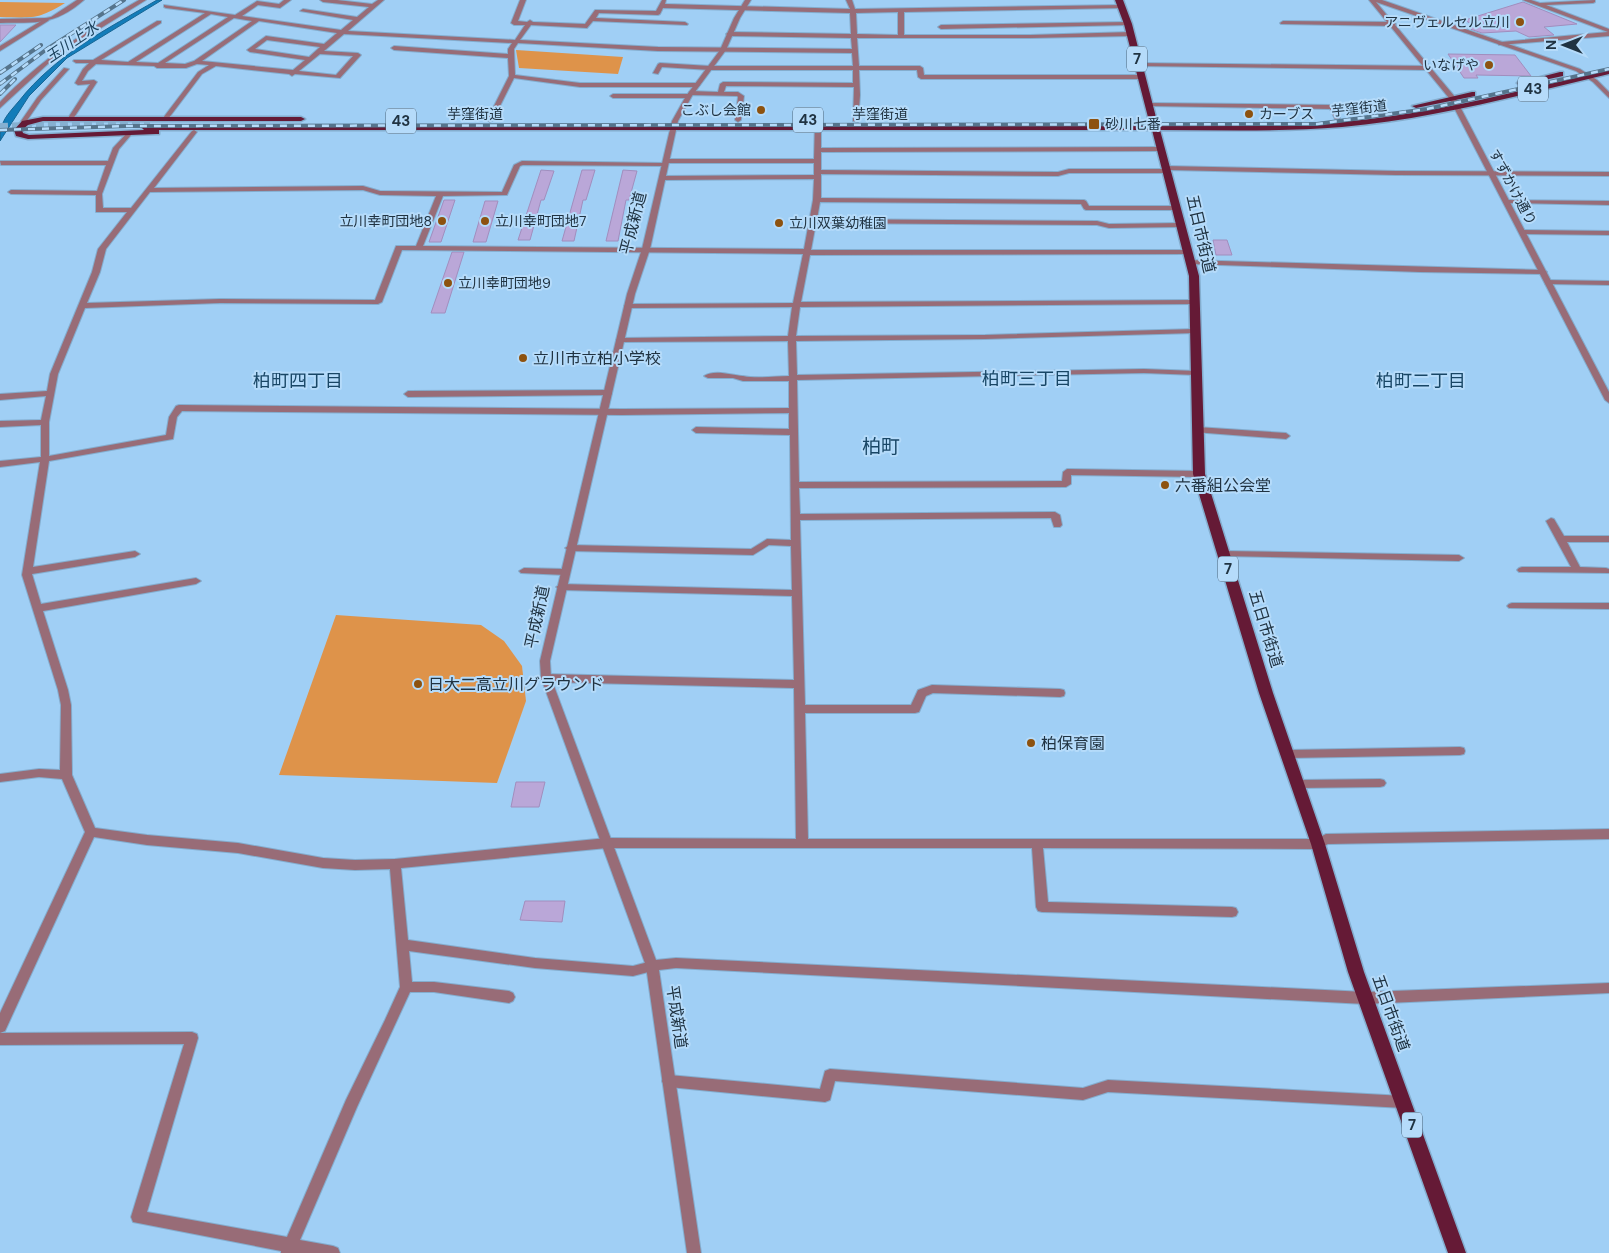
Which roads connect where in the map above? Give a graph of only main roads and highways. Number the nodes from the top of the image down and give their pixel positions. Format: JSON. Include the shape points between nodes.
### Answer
{"nodes":[{"id":1,"x":1120,"y":3,"type":"edge"},
{"id":2,"x":1609,"y":63,"type":"edge"},
{"id":3,"x":1609,"y":72,"type":"edge"},
{"id":4,"x":1514,"y":84,"type":"dead end"},
{"id":5,"x":1479,"y":92,"type":"dead end"},
{"id":6,"x":338,"y":124,"type":"junction"},
{"id":7,"x":674,"y":124,"type":"junction"},
{"id":8,"x":818,"y":124,"type":"junction"},
{"id":9,"x":1153,"y":124,"type":"junction"},
{"id":10,"x":148,"y":125,"type":"tunnel mouth"},
{"id":11,"x":1457,"y":1253,"type":"edge"}],
"edges":[{"from":1,"to":9,"type":"main road","name":"五日市街道","number":"7"},
{"from":2,"to":4,"type":"main road","number":"43"},
{"from":3,"to":9,"type":"main road","name":"芋窪街道","number":"43","via":[[1391,119],[1249,128]]},
{"from":5,"to":9,"type":"main road","name":"芋窪街道","number":"43","via":[[1337,118]]},
{"from":6,"to":6,"type":"main road","via":[[28,137],[19,134],[18,130],[34,120],[71,118],[272,118]]},
{"from":6,"to":7,"type":"main road","name":"芋窪街道","number":"43"},
{"from":6,"to":7,"type":"main road","name":"芋窪街道","number":"43","via":[[490,120]]},
{"from":6,"to":10,"type":"main road","name":"芋窪街道","number":"43"},
{"from":7,"to":8,"type":"main road","name":"芋窪街道","number":"43"},
{"from":7,"to":8,"type":"main road","name":"芋窪街道","number":"43","via":[[738,120]]},
{"from":8,"to":9,"type":"main road","name":"芋窪街道","number":"43"},
{"from":8,"to":9,"type":"main road","name":"芋窪街道","number":"43","via":[[856,120]]},
{"from":9,"to":11,"type":"main road","name":"五日市街道","number":"7","via":[[1194,276],[1199,474],[1366,998]]}]}
